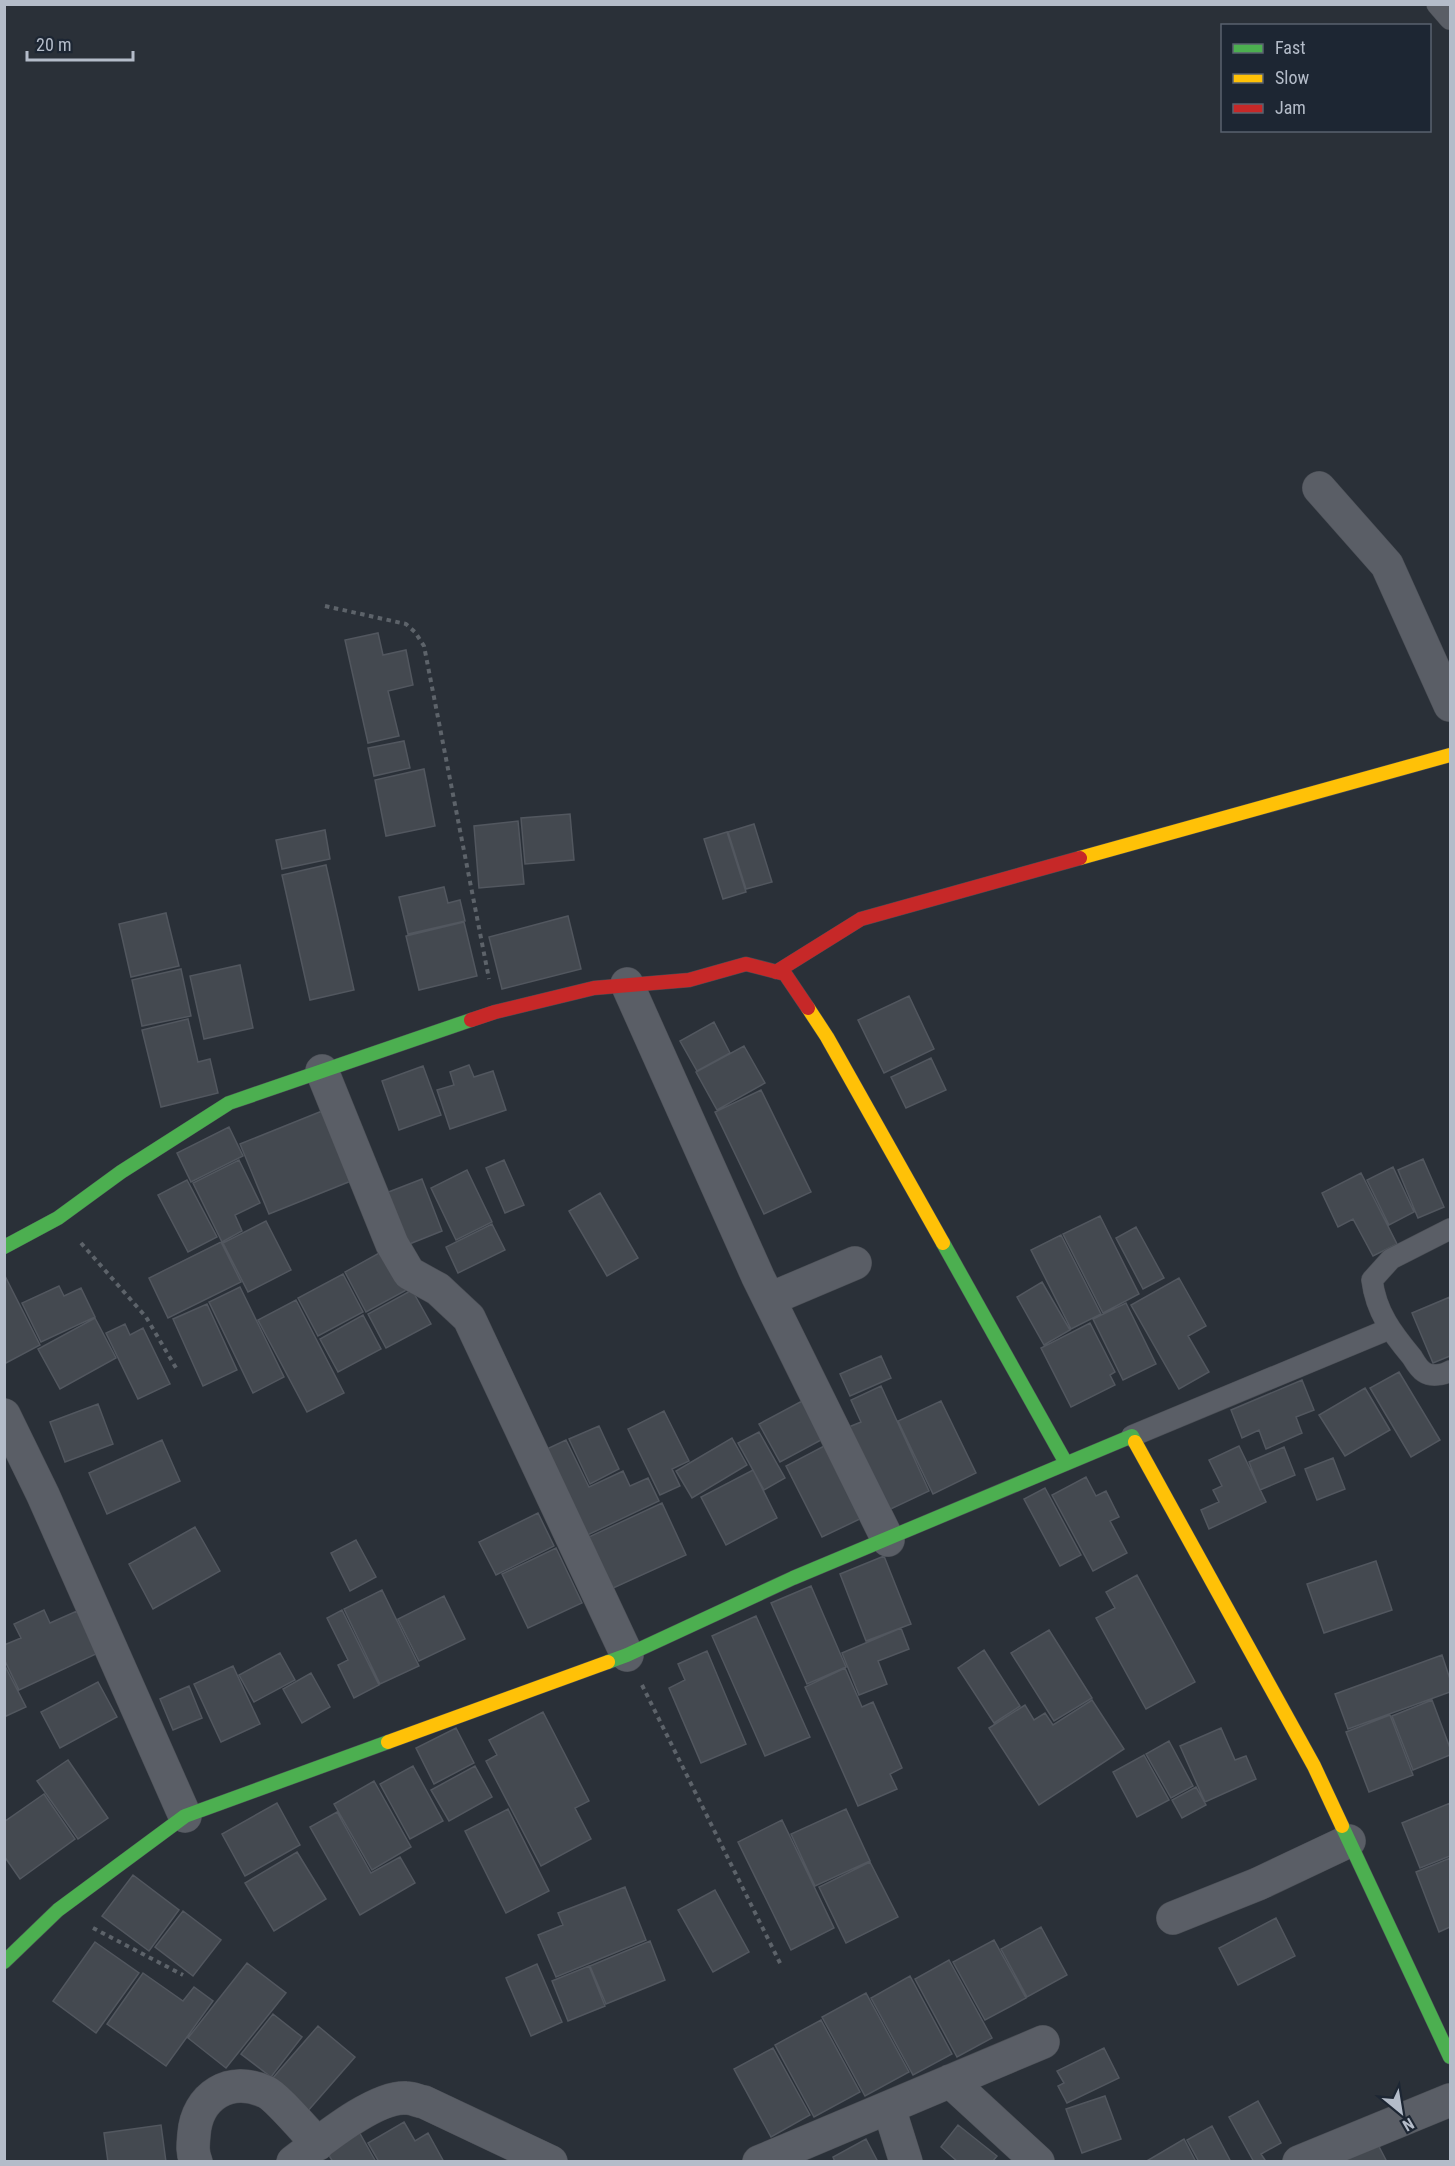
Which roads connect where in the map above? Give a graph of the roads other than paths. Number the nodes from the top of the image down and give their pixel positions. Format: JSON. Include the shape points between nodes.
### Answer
{"nodes":[{"id":1,"x":1437,"y":4,"type":"edge"},
{"id":2,"x":1450,"y":19,"type":"edge"},
{"id":3,"x":1318,"y":488,"type":"dead end"},
{"id":4,"x":1450,"y":705,"type":"edge"},
{"id":5,"x":1450,"y":755,"type":"edge"},
{"id":6,"x":776,"y":972,"type":"junction"},
{"id":7,"x":627,"y":984,"type":"junction"},
{"id":8,"x":322,"y":1071,"type":"junction"},
{"id":9,"x":1450,"y":1229,"type":"edge"},
{"id":10,"x":4,"y":1246,"type":"edge"},
{"id":11,"x":855,"y":1263,"type":"dead end"},
{"id":12,"x":770,"y":1299,"type":"junction"},
{"id":13,"x":1389,"y":1329,"type":"junction"},
{"id":14,"x":1450,"y":1371,"type":"edge"},
{"id":15,"x":4,"y":1415,"type":"edge"},
{"id":16,"x":1132,"y":1436,"type":"junction"},
{"id":17,"x":1066,"y":1463,"type":"junction"},
{"id":18,"x":888,"y":1540,"type":"junction"},
{"id":19,"x":627,"y":1655,"type":"junction"},
{"id":20,"x":185,"y":1816,"type":"junction"},
{"id":21,"x":1349,"y":1841,"type":"junction"},
{"id":22,"x":1173,"y":1918,"type":"dead end"},
{"id":23,"x":4,"y":1962,"type":"edge"},
{"id":24,"x":1043,"y":2042,"type":"dead end"},
{"id":25,"x":1450,"y":2057,"type":"edge"},
{"id":26,"x":950,"y":2081,"type":"junction"},
{"id":27,"x":1450,"y":2100,"type":"edge"},
{"id":28,"x":889,"y":2108,"type":"junction"},
{"id":29,"x":305,"y":2153,"type":"edge"},
{"id":30,"x":196,"y":2162,"type":"edge"},
{"id":31,"x":551,"y":2162,"type":"edge"},
{"id":32,"x":759,"y":2162,"type":"edge"},
{"id":33,"x":906,"y":2162,"type":"edge"},
{"id":34,"x":1038,"y":2162,"type":"edge"},
{"id":35,"x":1299,"y":2162,"type":"edge"}],
"edges":[{"from":1,"to":2,"type":"lane"},
{"from":3,"to":4,"type":"street","via":[[1387,565]]},
{"from":5,"to":6,"type":"street","via":[[861,919]]},
{"from":6,"to":7,"type":"street","via":[[746,964],[689,980]]},
{"from":6,"to":17,"type":"street","via":[[785,974],[827,1037]]},
{"from":7,"to":8,"type":"street","via":[[495,1012]]},
{"from":7,"to":12,"type":"street"},
{"from":8,"to":10,"type":"street","via":[[228,1103],[58,1218]]},
{"from":8,"to":19,"type":"street","via":[[392,1244],[409,1273],[438,1289],[469,1318]]},
{"from":9,"to":13,"type":"lane","via":[[1391,1259],[1372,1280]]},
{"from":11,"to":12,"type":"street"},
{"from":12,"to":18,"type":"street"},
{"from":13,"to":14,"type":"lane","via":[[1424,1372],[1435,1375]]},
{"from":13,"to":16,"type":"lane"},
{"from":15,"to":20,"type":"street"},
{"from":16,"to":17,"type":"street"},
{"from":16,"to":21,"type":"street","via":[[1314,1766]]},
{"from":17,"to":18,"type":"street"},
{"from":18,"to":19,"type":"street","via":[[793,1578]]},
{"from":19,"to":20,"type":"street"},
{"from":20,"to":23,"type":"street","via":[[58,1910]]},
{"from":21,"to":22,"type":"street"},
{"from":21,"to":25,"type":"street"},
{"from":24,"to":26,"type":"street"},
{"from":26,"to":28,"type":"street"},
{"from":26,"to":34,"type":"street"},
{"from":27,"to":35,"type":"street"},
{"from":28,"to":32,"type":"street"},
{"from":28,"to":33,"type":"street"},
{"from":29,"to":30,"type":"street","via":[[268,2093],[247,2085],[227,2088],[206,2100],[195,2118],[192,2152]]},
{"from":29,"to":31,"type":"street","via":[[369,2108],[406,2098],[424,2102]]}]}
